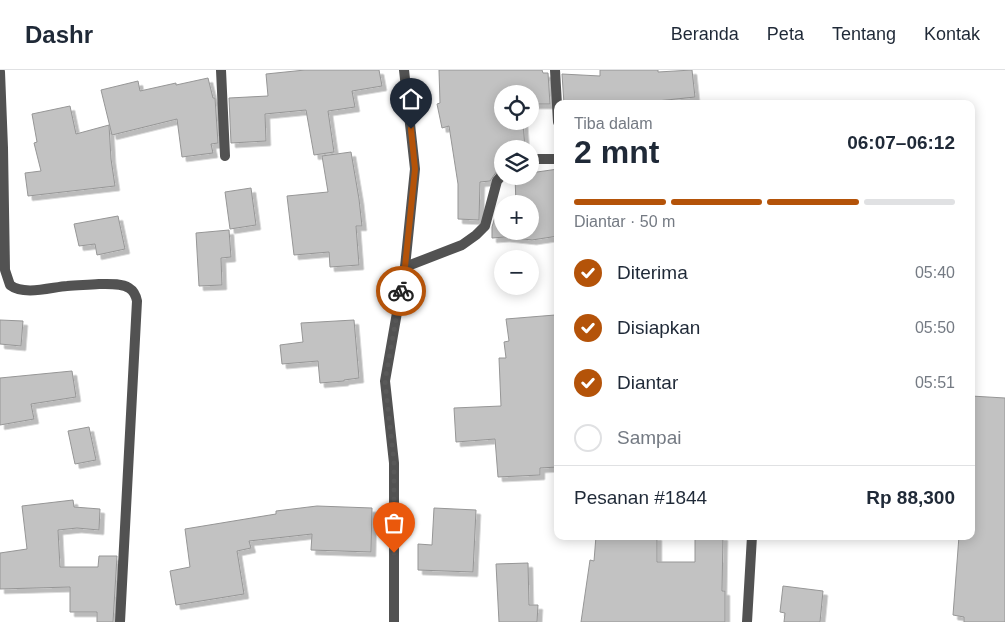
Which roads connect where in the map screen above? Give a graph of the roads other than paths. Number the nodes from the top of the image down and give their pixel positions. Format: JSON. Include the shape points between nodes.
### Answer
{"nodes":[{"id":1,"x":221,"y":70,"type":"edge"},
{"id":2,"x":404,"y":70,"type":"edge"},
{"id":3,"x":555,"y":70,"type":"edge"},
{"id":4,"x":0,"y":72,"type":"edge"},
{"id":5,"x":557,"y":100,"type":"edge"},
{"id":6,"x":225,"y":156,"type":"dead end"},
{"id":7,"x":539,"y":159,"type":"edge"},
{"id":8,"x":554,"y":159,"type":"edge"},
{"id":9,"x":496,"y":185,"type":"edge"},
{"id":10,"x":405,"y":267,"type":"junction"},
{"id":11,"x":752,"y":540,"type":"edge"},
{"id":12,"x":120,"y":622,"type":"edge"},
{"id":13,"x":394,"y":622,"type":"edge"},
{"id":14,"x":747,"y":622,"type":"edge"}],
"edges":[{"from":1,"to":6,"type":"street"},
{"from":2,"to":10,"type":"street","via":[[415,169]]},
{"from":3,"to":5,"type":"street"},
{"from":4,"to":12,"type":"street","via":[[5,270],[10,285],[18,290],[36,290],[122,285],[133,290],[137,301]]},
{"from":7,"to":8,"type":"street"},
{"from":9,"to":10,"type":"street","via":[[485,226],[476,235],[462,245]]},
{"from":10,"to":13,"type":"street","via":[[385,381],[394,462]]},
{"from":11,"to":14,"type":"street"}]}
